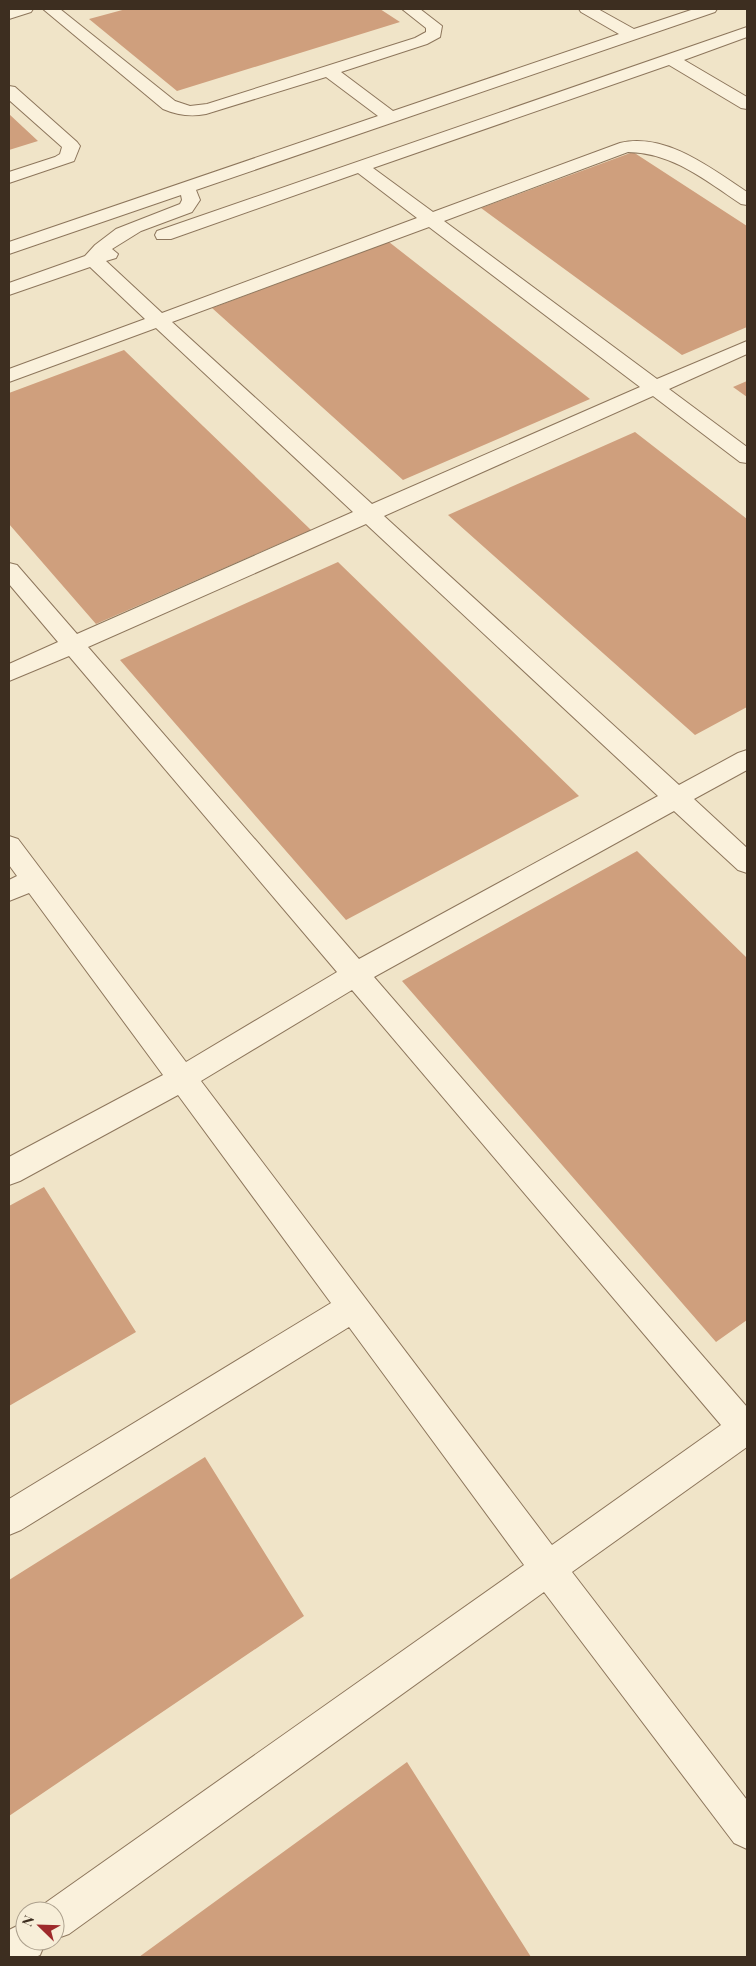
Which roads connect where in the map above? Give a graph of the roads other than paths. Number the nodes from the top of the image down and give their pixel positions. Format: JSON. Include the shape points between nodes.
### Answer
{"nodes":[{"id":1,"x":25,"y":9,"type":"edge"},
{"id":2,"x":51,"y":9,"type":"edge"},
{"id":3,"x":410,"y":9,"type":"edge"},
{"id":4,"x":587,"y":9,"type":"edge"},
{"id":5,"x":710,"y":9,"type":"edge"},
{"id":6,"x":9,"y":14,"type":"edge"},
{"id":7,"x":747,"y":32,"type":"edge"},
{"id":8,"x":632,"y":36,"type":"junction"},
{"id":9,"x":671,"y":60,"type":"junction"},
{"id":10,"x":329,"y":71,"type":"junction"},
{"id":11,"x":9,"y":91,"type":"edge"},
{"id":12,"x":747,"y":104,"type":"edge"},
{"id":13,"x":390,"y":117,"type":"junction"},
{"id":14,"x":361,"y":167,"type":"junction"},
{"id":15,"x":9,"y":178,"type":"edge"},
{"id":16,"x":182,"y":188,"type":"junction"},
{"id":17,"x":747,"y":200,"type":"edge"},
{"id":18,"x":430,"y":219,"type":"junction"},
{"id":19,"x":9,"y":248,"type":"edge"},
{"id":20,"x":92,"y":259,"type":"junction"},
{"id":21,"x":9,"y":289,"type":"edge"},
{"id":22,"x":158,"y":321,"type":"junction"},
{"id":23,"x":747,"y":347,"type":"edge"},
{"id":24,"x":9,"y":376,"type":"edge"},
{"id":25,"x":654,"y":387,"type":"junction"},
{"id":26,"x":747,"y":457,"type":"edge"},
{"id":27,"x":367,"y":513,"type":"junction"},
{"id":28,"x":9,"y":570,"type":"edge"},
{"id":29,"x":72,"y":644,"type":"junction"},
{"id":30,"x":9,"y":673,"type":"edge"},
{"id":31,"x":747,"y":759,"type":"edge"},
{"id":32,"x":676,"y":798,"type":"junction"},
{"id":33,"x":9,"y":846,"type":"edge"},
{"id":34,"x":747,"y":863,"type":"edge"},
{"id":35,"x":21,"y":885,"type":"edge"},
{"id":36,"x":356,"y":974,"type":"junction"},
{"id":37,"x":183,"y":1078,"type":"junction"},
{"id":38,"x":9,"y":1172,"type":"edge"},
{"id":39,"x":353,"y":1307,"type":"junction"},
{"id":40,"x":746,"y":1428,"type":"edge"},
{"id":41,"x":9,"y":1518,"type":"edge"},
{"id":42,"x":549,"y":1570,"type":"junction"},
{"id":43,"x":747,"y":1830,"type":"edge"},
{"id":44,"x":65,"y":1913,"type":"edge"}],
"edges":[{"from":1,"to":6,"type":"street"},
{"from":2,"to":10,"type":"street","via":[[168,105],[184,110],[204,110]]},
{"from":3,"to":10,"type":"street","via":[[434,26],[434,34]]},
{"from":4,"to":8,"type":"street"},
{"from":5,"to":8,"type":"street"},
{"from":7,"to":9,"type":"street"},
{"from":8,"to":13,"type":"street"},
{"from":9,"to":12,"type":"street"},
{"from":9,"to":14,"type":"street"},
{"from":10,"to":13,"type":"street"},
{"from":11,"to":15,"type":"street","via":[[71,146],[68,156],[61,161]]},
{"from":13,"to":16,"type":"street"},
{"from":14,"to":18,"type":"street"},
{"from":14,"to":20,"type":"street"},
{"from":16,"to":19,"type":"street"},
{"from":16,"to":20,"type":"street","via":[[192,198],[186,208],[125,231],[111,239]]},
{"from":17,"to":18,"type":"street","via":[[670,152],[641,146],[613,151]]},
{"from":18,"to":22,"type":"street"},
{"from":18,"to":25,"type":"street"},
{"from":20,"to":21,"type":"street"},
{"from":20,"to":22,"type":"street"},
{"from":22,"to":24,"type":"street"},
{"from":22,"to":27,"type":"street"},
{"from":23,"to":25,"type":"street"},
{"from":25,"to":26,"type":"street"},
{"from":25,"to":27,"type":"street"},
{"from":27,"to":29,"type":"street"},
{"from":27,"to":32,"type":"street"},
{"from":28,"to":29,"type":"street"},
{"from":29,"to":30,"type":"street"},
{"from":29,"to":36,"type":"street"},
{"from":31,"to":32,"type":"street"},
{"from":32,"to":34,"type":"street"},
{"from":32,"to":36,"type":"street"},
{"from":33,"to":35,"type":"street"},
{"from":35,"to":37,"type":"street"},
{"from":36,"to":37,"type":"street"},
{"from":36,"to":40,"type":"street"},
{"from":37,"to":38,"type":"street"},
{"from":37,"to":39,"type":"street"},
{"from":39,"to":41,"type":"street"},
{"from":39,"to":42,"type":"street"},
{"from":40,"to":42,"type":"street"},
{"from":42,"to":43,"type":"street"},
{"from":42,"to":44,"type":"street"}]}
